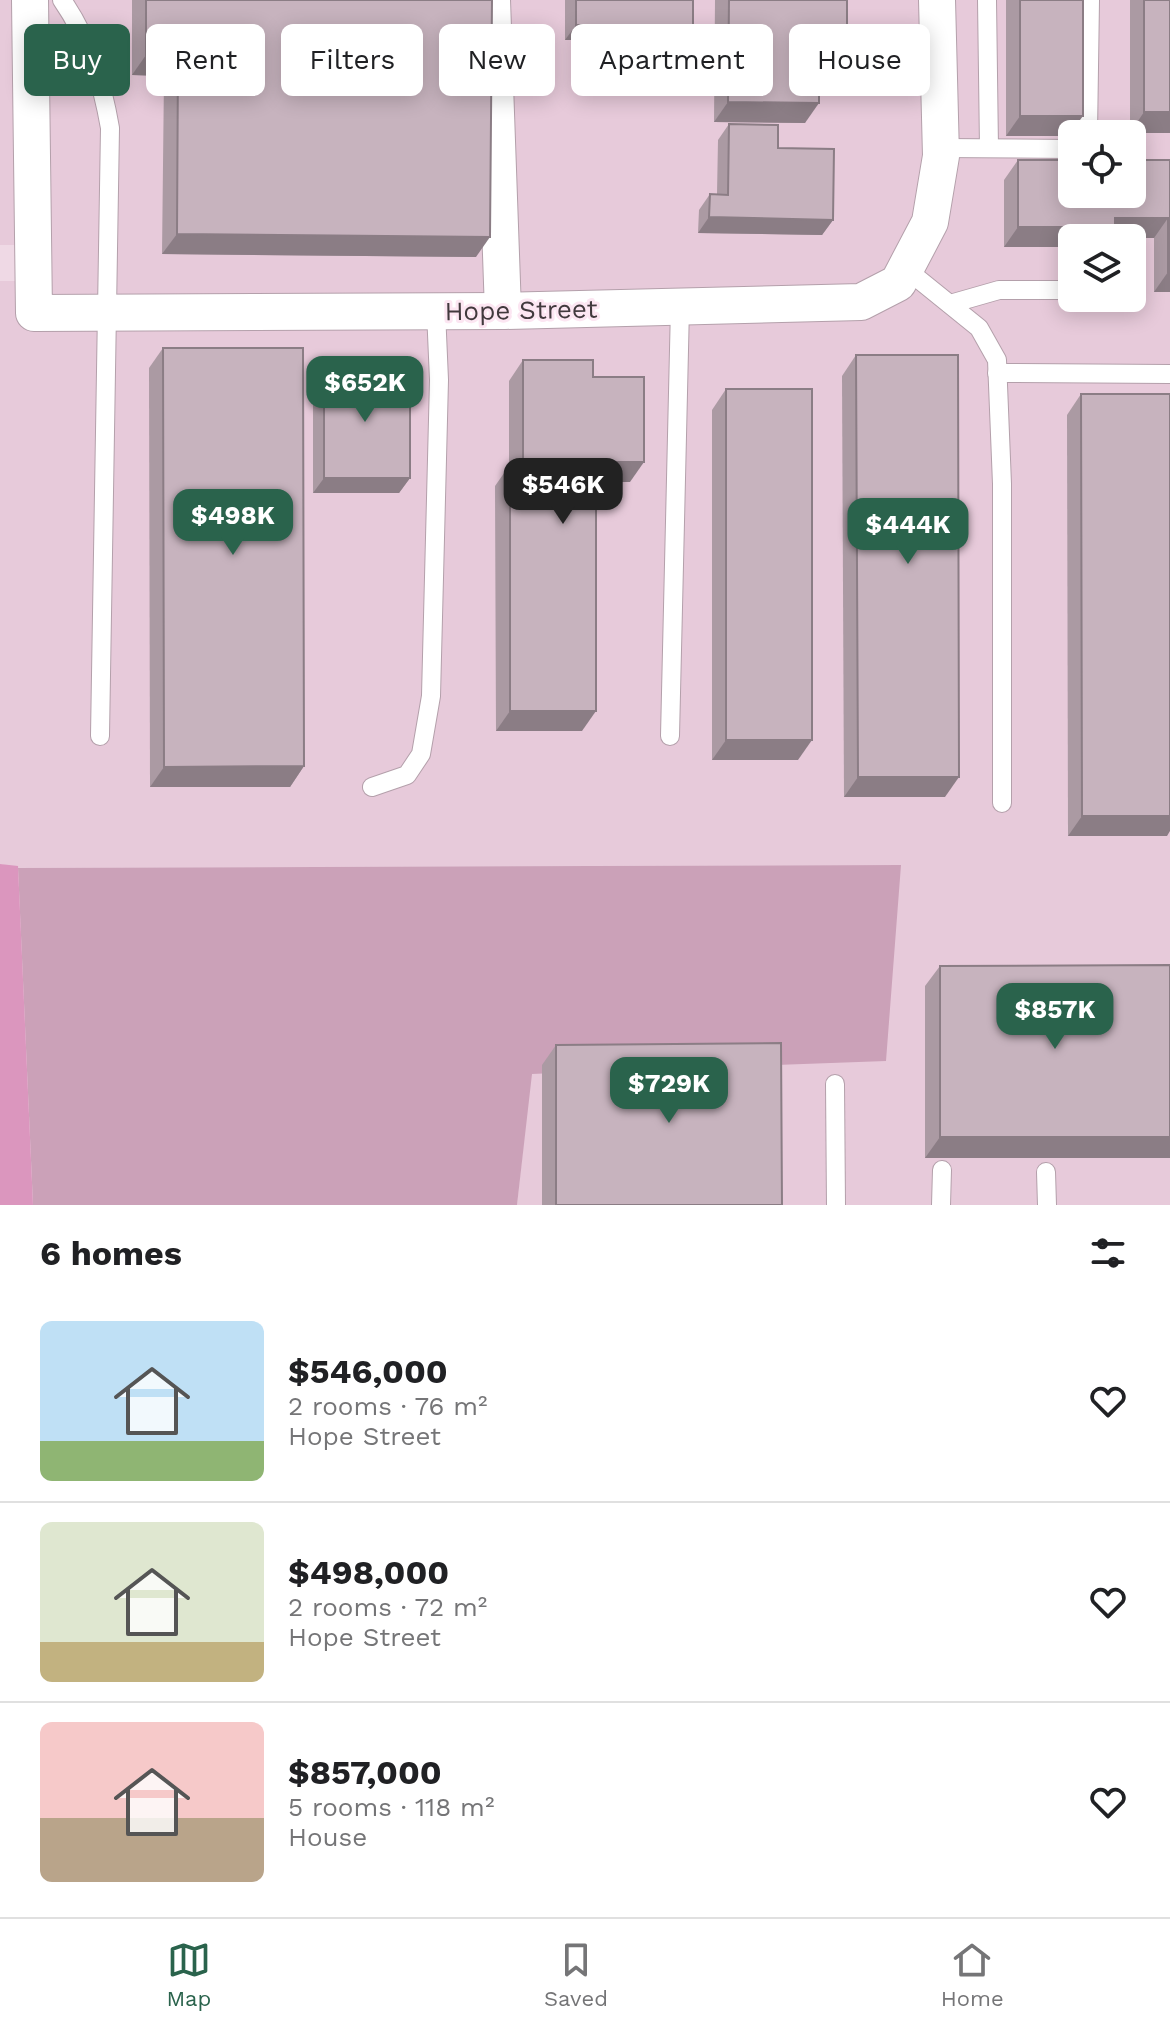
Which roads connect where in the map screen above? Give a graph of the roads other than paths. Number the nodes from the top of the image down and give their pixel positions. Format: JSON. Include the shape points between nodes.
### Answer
{"nodes":[{"id":1,"x":30,"y":0,"type":"edge"},
{"id":2,"x":62,"y":0,"type":"edge"},
{"id":3,"x":492,"y":0,"type":"edge"},
{"id":4,"x":937,"y":0,"type":"edge"},
{"id":5,"x":987,"y":0,"type":"edge"},
{"id":6,"x":1090,"y":0,"type":"edge"},
{"id":7,"x":1088,"y":120,"type":"edge"},
{"id":8,"x":941,"y":148,"type":"junction"},
{"id":9,"x":989,"y":148,"type":"junction"},
{"id":10,"x":1058,"y":149,"type":"edge"},
{"id":11,"x":16,"y":262,"type":"edge"},
{"id":12,"x":909,"y":262,"type":"junction"},
{"id":13,"x":1058,"y":290,"type":"edge"},
{"id":14,"x":950,"y":304,"type":"junction"},
{"id":15,"x":680,"y":307,"type":"junction"},
{"id":16,"x":109,"y":311,"type":"junction"},
{"id":17,"x":436,"y":311,"type":"junction"},
{"id":18,"x":503,"y":311,"type":"junction"},
{"id":19,"x":997,"y":373,"type":"junction"},
{"id":20,"x":1170,"y":374,"type":"edge"},
{"id":21,"x":100,"y":736,"type":"dead end"},
{"id":22,"x":670,"y":736,"type":"dead end"},
{"id":23,"x":372,"y":787,"type":"dead end"},
{"id":24,"x":1002,"y":803,"type":"dead end"},
{"id":25,"x":835,"y":1084,"type":"dead end"},
{"id":26,"x":942,"y":1170,"type":"dead end"},
{"id":27,"x":1046,"y":1172,"type":"dead end"},
{"id":28,"x":836,"y":1205,"type":"edge"},
{"id":29,"x":941,"y":1205,"type":"edge"},
{"id":30,"x":1047,"y":1205,"type":"edge"}],
"edges":[{"from":1,"to":11,"type":"street","name":"Hope Street"},
{"from":2,"to":16,"type":"lane","via":[[80,25],[103,89],[110,128]]},
{"from":3,"to":18,"type":"street"},
{"from":4,"to":8,"type":"street"},
{"from":5,"to":9,"type":"lane"},
{"from":6,"to":7,"type":"lane"},
{"from":8,"to":9,"type":"lane"},
{"from":8,"to":12,"type":"street","via":[[930,222]]},
{"from":9,"to":10,"type":"lane"},
{"from":11,"to":16,"type":"street","name":"Hope Street","via":[[34,313]]},
{"from":12,"to":14,"type":"lane"},
{"from":12,"to":15,"type":"street","name":"Hope Street","via":[[898,283],[861,302]]},
{"from":13,"to":14,"type":"lane","via":[[999,290]]},
{"from":14,"to":19,"type":"lane","via":[[979,328],[997,360]]},
{"from":15,"to":18,"type":"street","name":"Hope Street"},
{"from":15,"to":22,"type":"lane"},
{"from":16,"to":17,"type":"street","name":"Hope Street"},
{"from":16,"to":21,"type":"lane"},
{"from":17,"to":18,"type":"street","name":"Hope Street"},
{"from":17,"to":23,"type":"lane","via":[[431,696],[421,754],[407,775]]},
{"from":19,"to":20,"type":"lane"},
{"from":19,"to":24,"type":"lane"},
{"from":25,"to":28,"type":"lane"},
{"from":26,"to":29,"type":"lane"},
{"from":27,"to":30,"type":"lane"}]}
